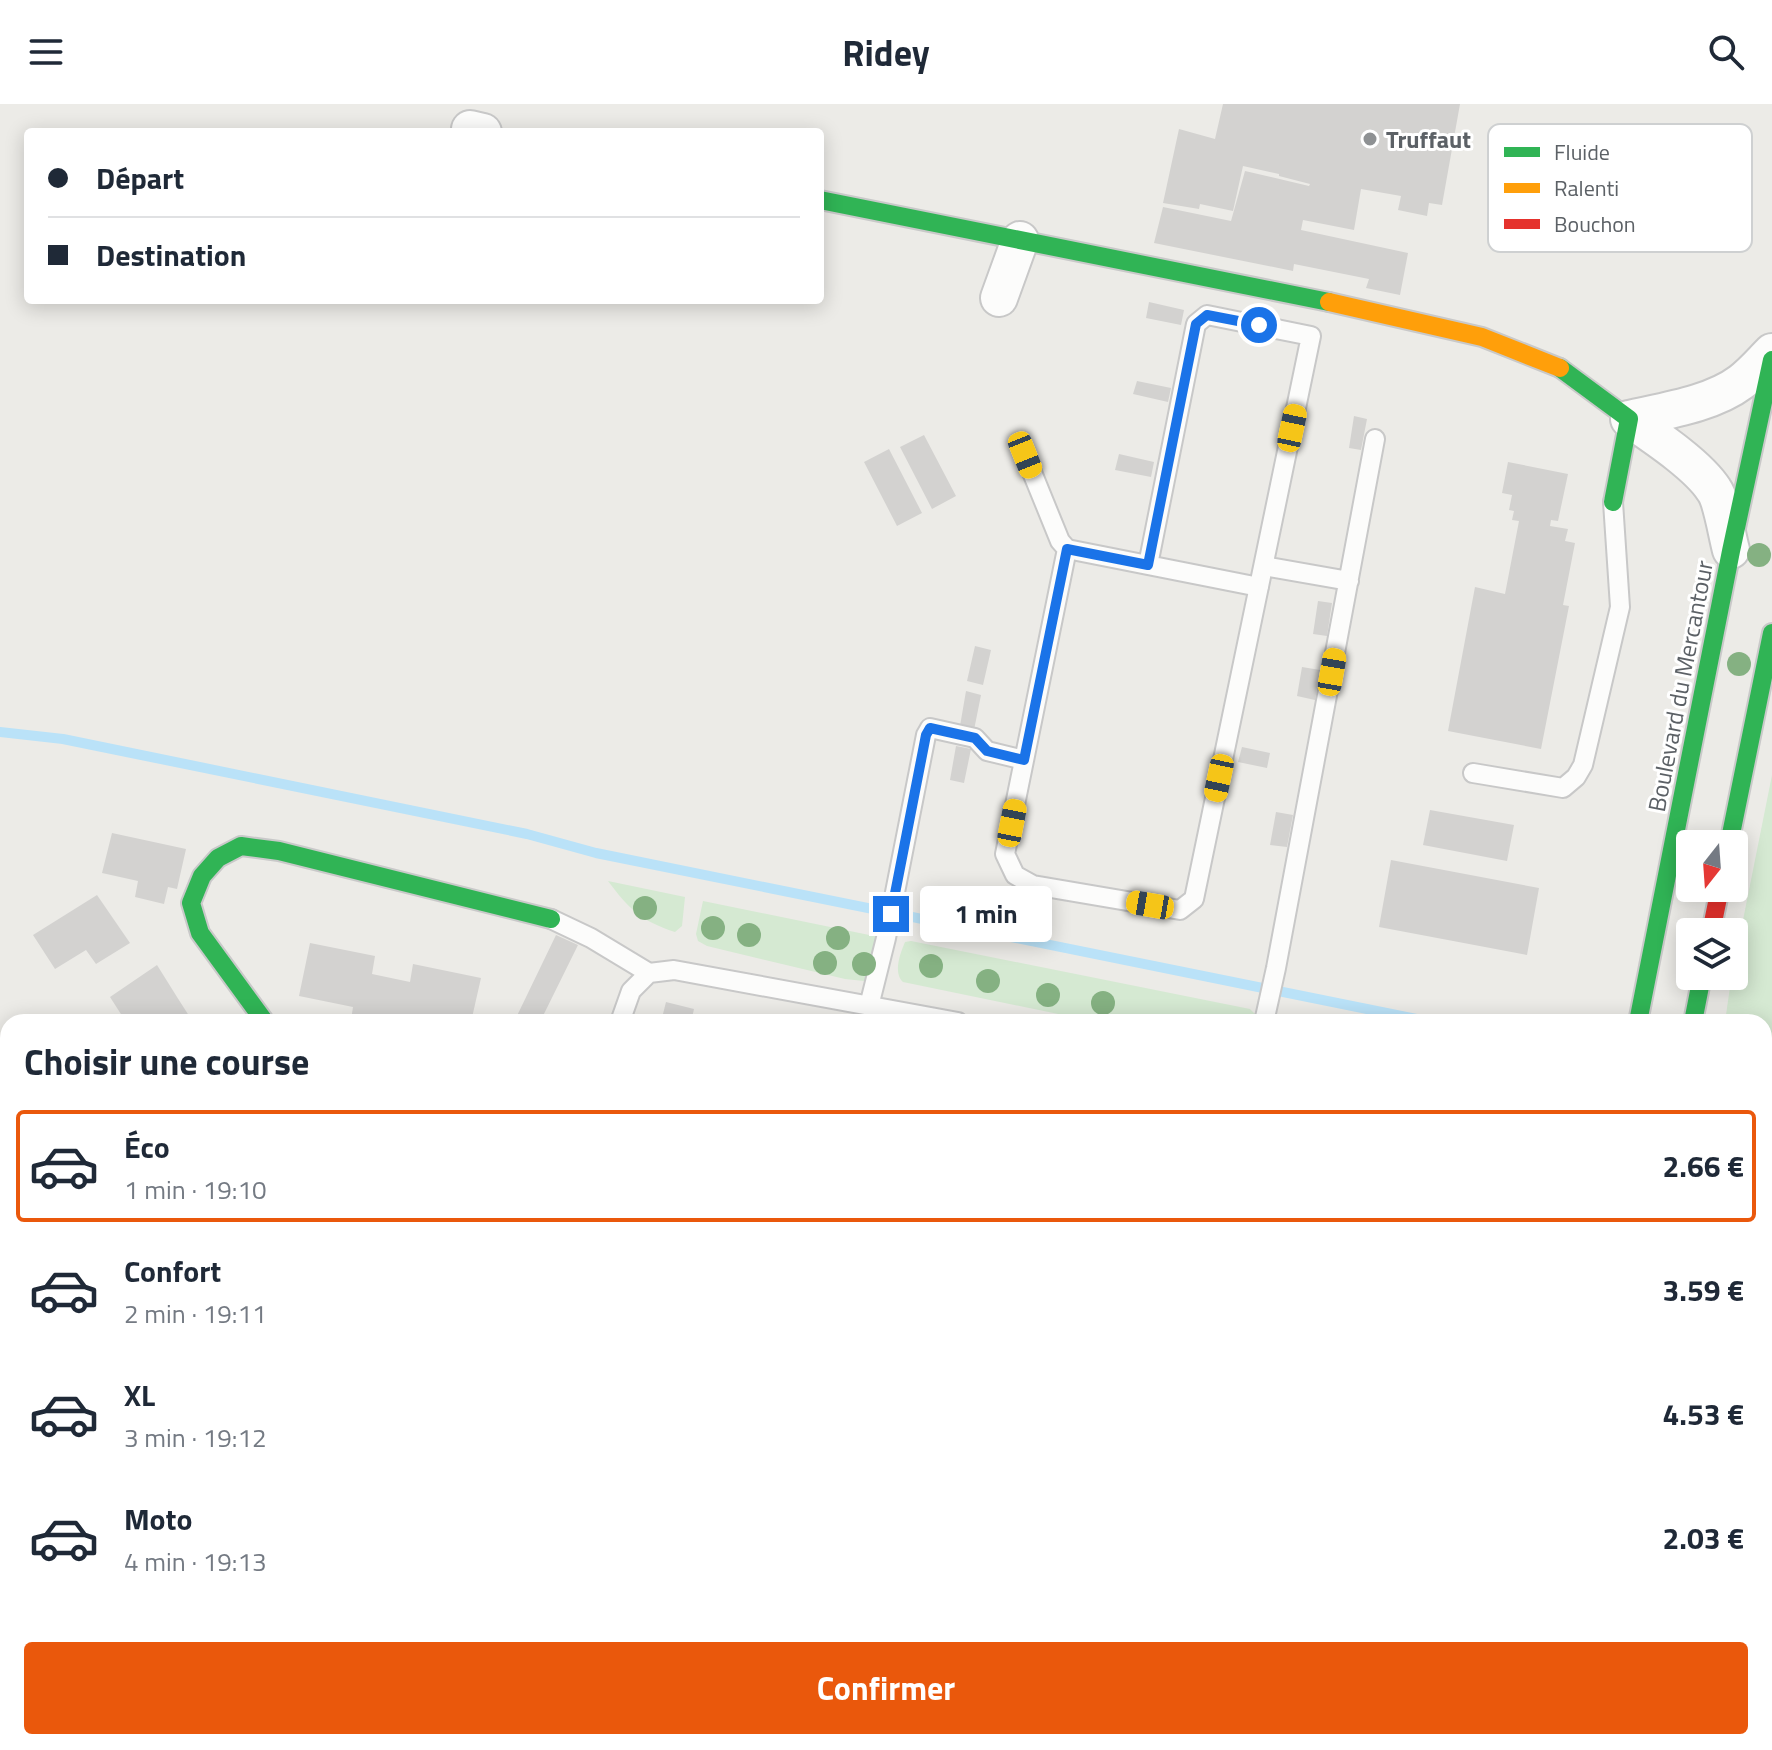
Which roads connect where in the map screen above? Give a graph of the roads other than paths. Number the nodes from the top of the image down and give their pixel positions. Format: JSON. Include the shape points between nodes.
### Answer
{"nodes":[{"id":1,"x":824,"y":201,"type":"edge"},
{"id":2,"x":1020,"y":240,"type":"junction"},
{"id":3,"x":999,"y":298,"type":"dead end"},
{"id":4,"x":1772,"y":352,"type":"edge"},
{"id":5,"x":1772,"y":360,"type":"edge"},
{"id":6,"x":1629,"y":419,"type":"junction"},
{"id":7,"x":1375,"y":439,"type":"dead end"},
{"id":8,"x":1025,"y":455,"type":"dead end"},
{"id":9,"x":1613,"y":502,"type":"joint"},
{"id":10,"x":1067,"y":549,"type":"junction"},
{"id":11,"x":1731,"y":551,"type":"junction"},
{"id":12,"x":1148,"y":565,"type":"junction"},
{"id":13,"x":1264,"y":566,"type":"junction"},
{"id":14,"x":1349,"y":581,"type":"junction"},
{"id":15,"x":1259,"y":587,"type":"junction"},
{"id":16,"x":1772,"y":633,"type":"edge"},
{"id":17,"x":1024,"y":760,"type":"junction"},
{"id":18,"x":1473,"y":773,"type":"dead end"},
{"id":19,"x":1732,"y":830,"type":"edge"},
{"id":20,"x":551,"y":919,"type":"joint"},
{"id":21,"x":649,"y":973,"type":"junction"},
{"id":22,"x":1699,"y":990,"type":"edge"},
{"id":23,"x":869,"y":1006,"type":"junction"},
{"id":24,"x":259,"y":1014,"type":"edge"},
{"id":25,"x":623,"y":1014,"type":"edge"},
{"id":26,"x":914,"y":1014,"type":"edge"},
{"id":27,"x":1265,"y":1014,"type":"edge"},
{"id":28,"x":1639,"y":1014,"type":"edge"},
{"id":29,"x":1695,"y":1014,"type":"edge"}],
"edges":[{"from":1,"to":2,"type":"street"},
{"from":2,"to":3,"type":"street"},
{"from":2,"to":6,"type":"street","via":[[1482,337],[1562,369]]},
{"from":4,"to":6,"type":"street","via":[[1741,383],[1711,398]]},
{"from":5,"to":11,"type":"street","name":"Boulevard du Mercantour"},
{"from":6,"to":9,"type":"street"},
{"from":6,"to":11,"type":"street","via":[[1716,492]]},
{"from":7,"to":14,"type":"lane"},
{"from":8,"to":10,"type":"lane"},
{"from":9,"to":18,"type":"lane","via":[[1620,607],[1583,765],[1563,788]]},
{"from":10,"to":12,"type":"lane"},
{"from":10,"to":17,"type":"lane"},
{"from":11,"to":28,"type":"street","name":"Boulevard du Mercantour"},
{"from":12,"to":13,"type":"lane","via":[[1196,324],[1207,315],[1311,336]]},
{"from":12,"to":15,"type":"lane"},
{"from":13,"to":14,"type":"lane"},
{"from":13,"to":15,"type":"lane"},
{"from":14,"to":27,"type":"lane"},
{"from":15,"to":17,"type":"lane","via":[[1194,899],[1180,910],[1033,885],[1015,875],[1005,854]]},
{"from":16,"to":19,"type":"street"},
{"from":17,"to":23,"type":"lane","via":[[987,751],[975,738],[930,728]]},
{"from":20,"to":21,"type":"lane"},
{"from":20,"to":24,"type":"street","via":[[241,846],[218,858],[202,876],[191,903],[200,933]]},
{"from":21,"to":23,"type":"lane","via":[[674,970]]},
{"from":21,"to":25,"type":"lane","via":[[631,991]]},
{"from":22,"to":29,"type":"street"},
{"from":23,"to":26,"type":"lane"}]}
